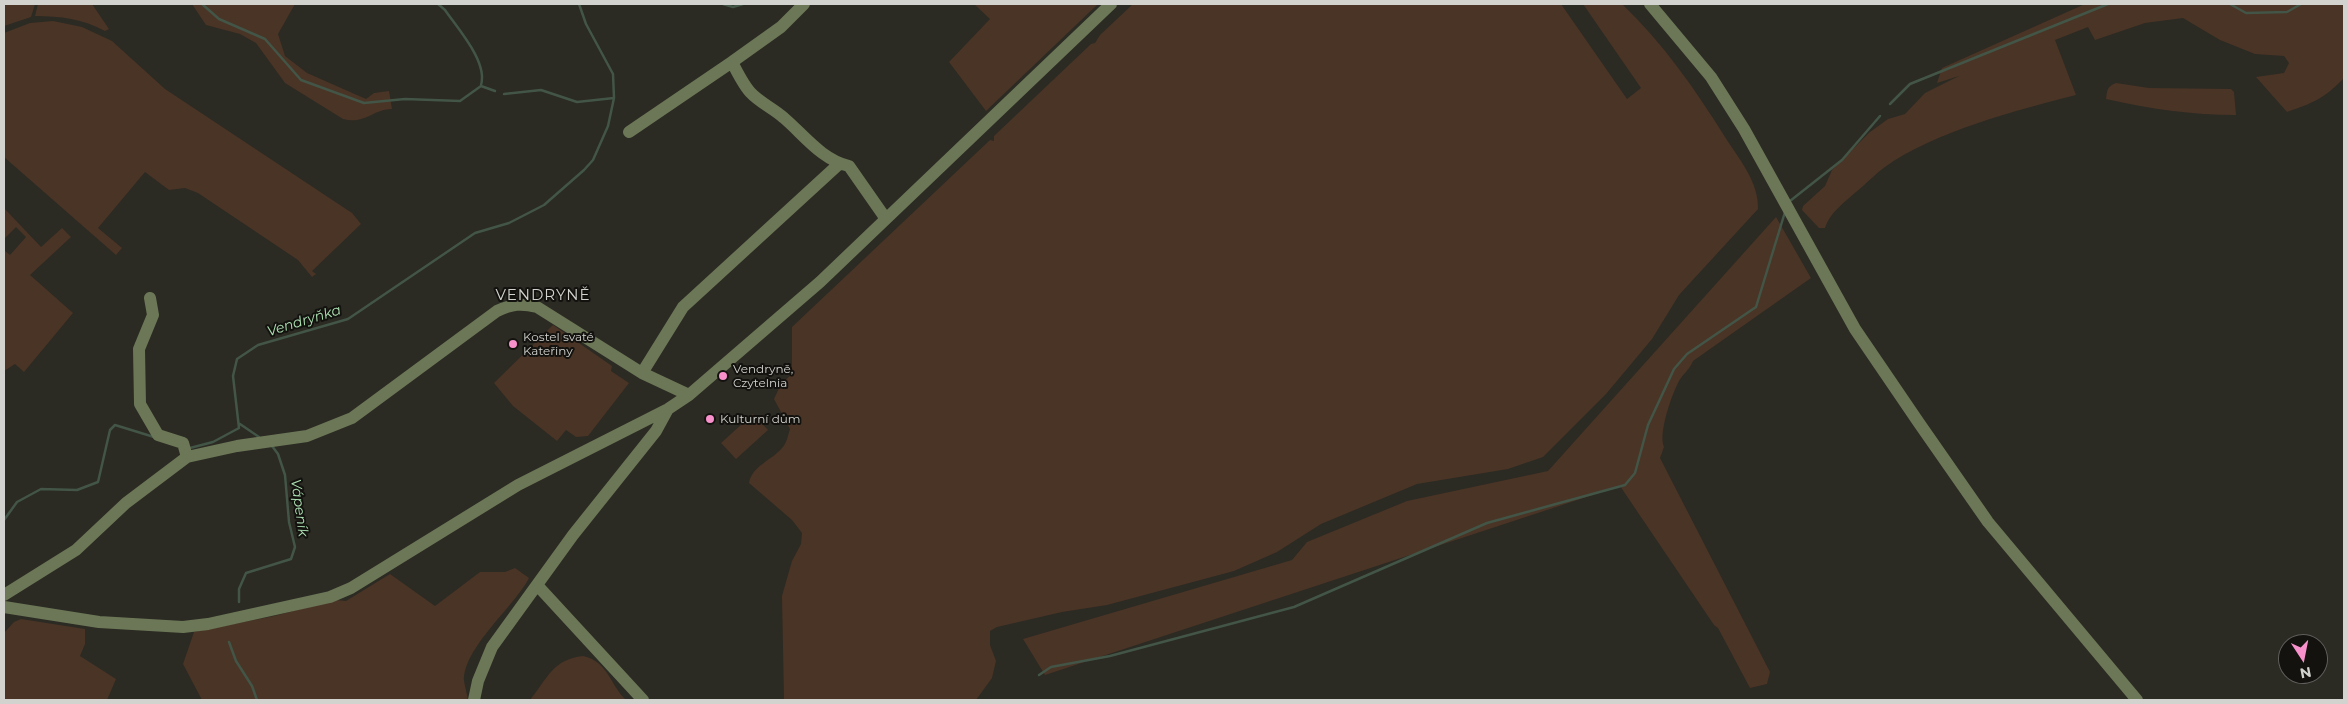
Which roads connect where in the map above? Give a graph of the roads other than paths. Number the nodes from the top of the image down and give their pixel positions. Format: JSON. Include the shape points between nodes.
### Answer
{"nodes":[{"id":1,"x":804,"y":4,"type":"edge"},
{"id":2,"x":1111,"y":4,"type":"edge"},
{"id":3,"x":1650,"y":4,"type":"edge"},
{"id":4,"x":732,"y":62,"type":"junction"},
{"id":5,"x":629,"y":132,"type":"dead end"},
{"id":6,"x":839,"y":164,"type":"junction"},
{"id":7,"x":886,"y":219,"type":"junction"},
{"id":8,"x":150,"y":298,"type":"dead end"},
{"id":9,"x":642,"y":373,"type":"junction"},
{"id":10,"x":689,"y":395,"type":"junction"},
{"id":11,"x":668,"y":409,"type":"junction"},
{"id":12,"x":187,"y":457,"type":"junction"},
{"id":13,"x":537,"y":585,"type":"junction"},
{"id":14,"x":4,"y":595,"type":"edge"},
{"id":15,"x":4,"y":607,"type":"edge"},
{"id":16,"x":474,"y":700,"type":"edge"},
{"id":17,"x":643,"y":700,"type":"edge"},
{"id":18,"x":2137,"y":700,"type":"edge"}],
"edges":[{"from":1,"to":4,"type":"street","via":[[781,27]]},
{"from":2,"to":7,"type":"street"},
{"from":3,"to":18,"type":"street","via":[[1711,77],[1744,128],[1855,329],[1988,522]]},
{"from":4,"to":5,"type":"street"},
{"from":4,"to":6,"type":"street","via":[[761,103],[783,116],[808,141]]},
{"from":6,"to":7,"type":"street","via":[[849,166]]},
{"from":6,"to":9,"type":"street","via":[[683,307]]},
{"from":7,"to":10,"type":"street","via":[[763,333]]},
{"from":8,"to":12,"type":"street","via":[[153,315],[139,349],[140,404],[158,435],[183,443]]},
{"from":9,"to":10,"type":"street"},
{"from":9,"to":12,"type":"street","via":[[543,310],[512,304],[497,310],[352,418],[307,436]]},
{"from":10,"to":11,"type":"street"},
{"from":11,"to":13,"type":"street","via":[[656,431]]},
{"from":11,"to":15,"type":"street","via":[[518,485],[351,588],[330,597],[183,627],[99,622]]},
{"from":12,"to":14,"type":"street","via":[[126,503],[76,550]]},
{"from":13,"to":16,"type":"street","via":[[492,647]]},
{"from":13,"to":17,"type":"street"}]}
